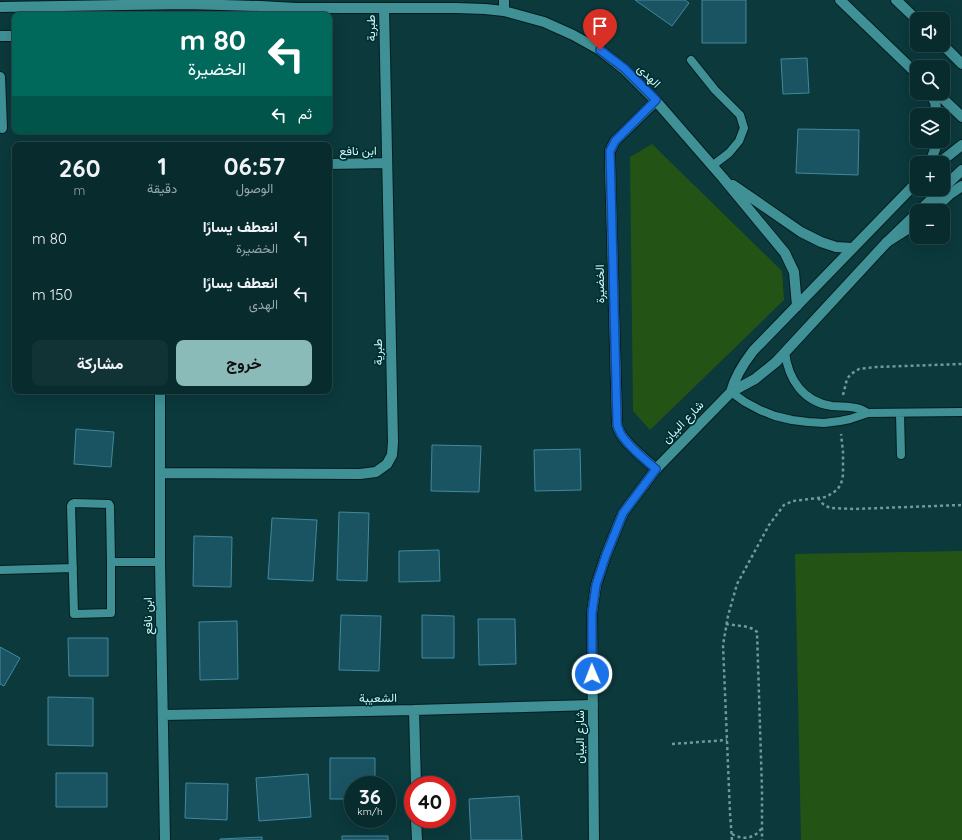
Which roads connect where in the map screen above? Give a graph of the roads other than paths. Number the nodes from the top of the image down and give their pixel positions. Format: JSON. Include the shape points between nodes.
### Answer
{"nodes":[{"id":1,"x":504,"y":0,"type":"edge"},
{"id":2,"x":840,"y":0,"type":"edge"},
{"id":3,"x":896,"y":0,"type":"edge"},
{"id":4,"x":143,"y":4,"type":"junction"},
{"id":5,"x":0,"y":6,"type":"edge"},
{"id":6,"x":296,"y":8,"type":"junction"},
{"id":7,"x":384,"y":8,"type":"junction"},
{"id":8,"x":504,"y":11,"type":"junction"},
{"id":9,"x":144,"y":12,"type":"edge"},
{"id":10,"x":287,"y":12,"type":"edge"},
{"id":11,"x":910,"y":13,"type":"edge"},
{"id":12,"x":0,"y":36,"type":"edge"},
{"id":13,"x":12,"y":36,"type":"edge"},
{"id":14,"x":950,"y":52,"type":"edge"},
{"id":15,"x":691,"y":60,"type":"dead end"},
{"id":16,"x":962,"y":64,"type":"edge"},
{"id":17,"x":910,"y":67,"type":"edge"},
{"id":18,"x":0,"y":77,"type":"edge"},
{"id":19,"x":656,"y":100,"type":"junction"},
{"id":20,"x":944,"y":100,"type":"edge"},
{"id":21,"x":962,"y":117,"type":"edge"},
{"id":22,"x":2,"y":128,"type":"dead end"},
{"id":23,"x":962,"y":145,"type":"edge"},
{"id":24,"x":948,"y":156,"type":"edge"},
{"id":25,"x":387,"y":163,"type":"junction"},
{"id":26,"x":332,"y":164,"type":"edge"},
{"id":27,"x":712,"y":166,"type":"junction"},
{"id":28,"x":962,"y":170,"type":"edge"},
{"id":29,"x":723,"y":178,"type":"junction"},
{"id":30,"x":950,"y":181,"type":"edge"},
{"id":31,"x":962,"y":186,"type":"edge"},
{"id":32,"x":910,"y":189,"type":"edge"},
{"id":33,"x":934,"y":196,"type":"edge"},
{"id":34,"x":926,"y":204,"type":"edge"},
{"id":35,"x":939,"y":204,"type":"edge"},
{"id":36,"x":910,"y":220,"type":"edge"},
{"id":37,"x":910,"y":227,"type":"edge"},
{"id":38,"x":887,"y":242,"type":"junction"},
{"id":39,"x":852,"y":248,"type":"junction"},
{"id":40,"x":797,"y":306,"type":"junction"},
{"id":41,"x":785,"y":352,"type":"junction"},
{"id":42,"x":731,"y":392,"type":"junction"},
{"id":43,"x":160,"y":394,"type":"edge"},
{"id":44,"x":962,"y":412,"type":"edge"},
{"id":45,"x":868,"y":413,"type":"junction"},
{"id":46,"x":900,"y":413,"type":"junction"},
{"id":47,"x":901,"y":455,"type":"dead end"},
{"id":48,"x":656,"y":469,"type":"junction"},
{"id":49,"x":160,"y":473,"type":"junction"},
{"id":50,"x":111,"y":562,"type":"junction"},
{"id":51,"x":160,"y":562,"type":"junction"},
{"id":52,"x":73,"y":568,"type":"junction"},
{"id":53,"x":0,"y":570,"type":"edge"},
{"id":54,"x":593,"y":705,"type":"junction"},
{"id":55,"x":414,"y":710,"type":"junction"},
{"id":56,"x":163,"y":714,"type":"junction"},
{"id":57,"x":416,"y":776,"type":"edge"},
{"id":58,"x":416,"y":828,"type":"edge"},
{"id":59,"x":165,"y":840,"type":"edge"},
{"id":60,"x":417,"y":840,"type":"edge"},
{"id":61,"x":594,"y":840,"type":"edge"}],
"edges":[{"from":1,"to":8,"type":"street"},
{"from":2,"to":17,"type":"street"},
{"from":3,"to":11,"type":"street"},
{"from":4,"to":5,"type":"street","name":"الهدى"},
{"from":4,"to":6,"type":"street","name":"الهدى","via":[[223,4]]},
{"from":4,"to":9,"type":"street"},
{"from":6,"to":7,"type":"street","name":"الهدى"},
{"from":6,"to":10,"type":"street","name":"الهدى"},
{"from":7,"to":8,"type":"street","name":"الهدى"},
{"from":7,"to":25,"type":"street","name":"طبرية"},
{"from":8,"to":19,"type":"street","name":"الهدى","via":[[544,22],[573,34],[624,68]]},
{"from":12,"to":13,"type":"street"},
{"from":14,"to":16,"type":"street"},
{"from":15,"to":27,"type":"lane","via":[[740,115],[744,128],[739,141],[729,153]]},
{"from":18,"to":22,"type":"street"},
{"from":19,"to":27,"type":"street","name":"الهدى"},
{"from":19,"to":48,"type":"street","name":"الخضيرة","via":[[615,141],[610,151],[617,421],[623,437]]},
{"from":20,"to":21,"type":"street"},
{"from":23,"to":24,"type":"street"},
{"from":25,"to":26,"type":"street","name":"ابن نافع"},
{"from":25,"to":49,"type":"street","name":"طبرية","via":[[393,442],[392,455],[387,464],[376,472],[360,474]]},
{"from":27,"to":29,"type":"street","name":"الهدى"},
{"from":28,"to":30,"type":"street","name":"شارع البيان"},
{"from":29,"to":39,"type":"street","name":"الهدى","via":[[801,232],[836,247]]},
{"from":29,"to":40,"type":"street","name":"الهدى","via":[[785,253],[794,272]]},
{"from":31,"to":35,"type":"street"},
{"from":32,"to":39,"type":"street","name":"شارع البيان"},
{"from":33,"to":34,"type":"street","name":"شارع البيان"},
{"from":36,"to":38,"type":"street","name":"شارع البيان"},
{"from":37,"to":38,"type":"street"},
{"from":38,"to":41,"type":"street","name":"شارع البيان"},
{"from":39,"to":40,"type":"street","name":"شارع البيان"},
{"from":40,"to":42,"type":"street","name":"شارع البيان","via":[[745,361],[733,382]]},
{"from":41,"to":42,"type":"street","name":"شارع البيان","via":[[755,379]]},
{"from":41,"to":45,"type":"lane","via":[[790,374],[797,386],[812,399],[821,404],[860,409]]},
{"from":42,"to":45,"type":"lane","via":[[760,410],[792,420],[824,423]]},
{"from":42,"to":48,"type":"street","name":"شارع البيان"},
{"from":43,"to":49,"type":"street","name":"ابن نافع"},
{"from":44,"to":46,"type":"lane"},
{"from":45,"to":46,"type":"lane"},
{"from":46,"to":47,"type":"lane"},
{"from":48,"to":54,"type":"street","name":"شارع البيان","via":[[623,513],[596,585],[592,613]]},
{"from":49,"to":51,"type":"street","name":"ابن نافع"},
{"from":50,"to":51,"type":"lane"},
{"from":50,"to":52,"type":"lane","via":[[110,614],[74,614]]},
{"from":50,"to":52,"type":"lane","via":[[109,504],[74,503]]},
{"from":51,"to":56,"type":"street","name":"ابن نافع"},
{"from":52,"to":53,"type":"lane"},
{"from":54,"to":55,"type":"street","name":"الشعيبة"},
{"from":54,"to":61,"type":"street","name":"شارع البيان"},
{"from":55,"to":56,"type":"street","name":"الشعيبة"},
{"from":55,"to":57,"type":"street"},
{"from":56,"to":59,"type":"street","name":"ابن نافع"},
{"from":58,"to":60,"type":"street"}]}
